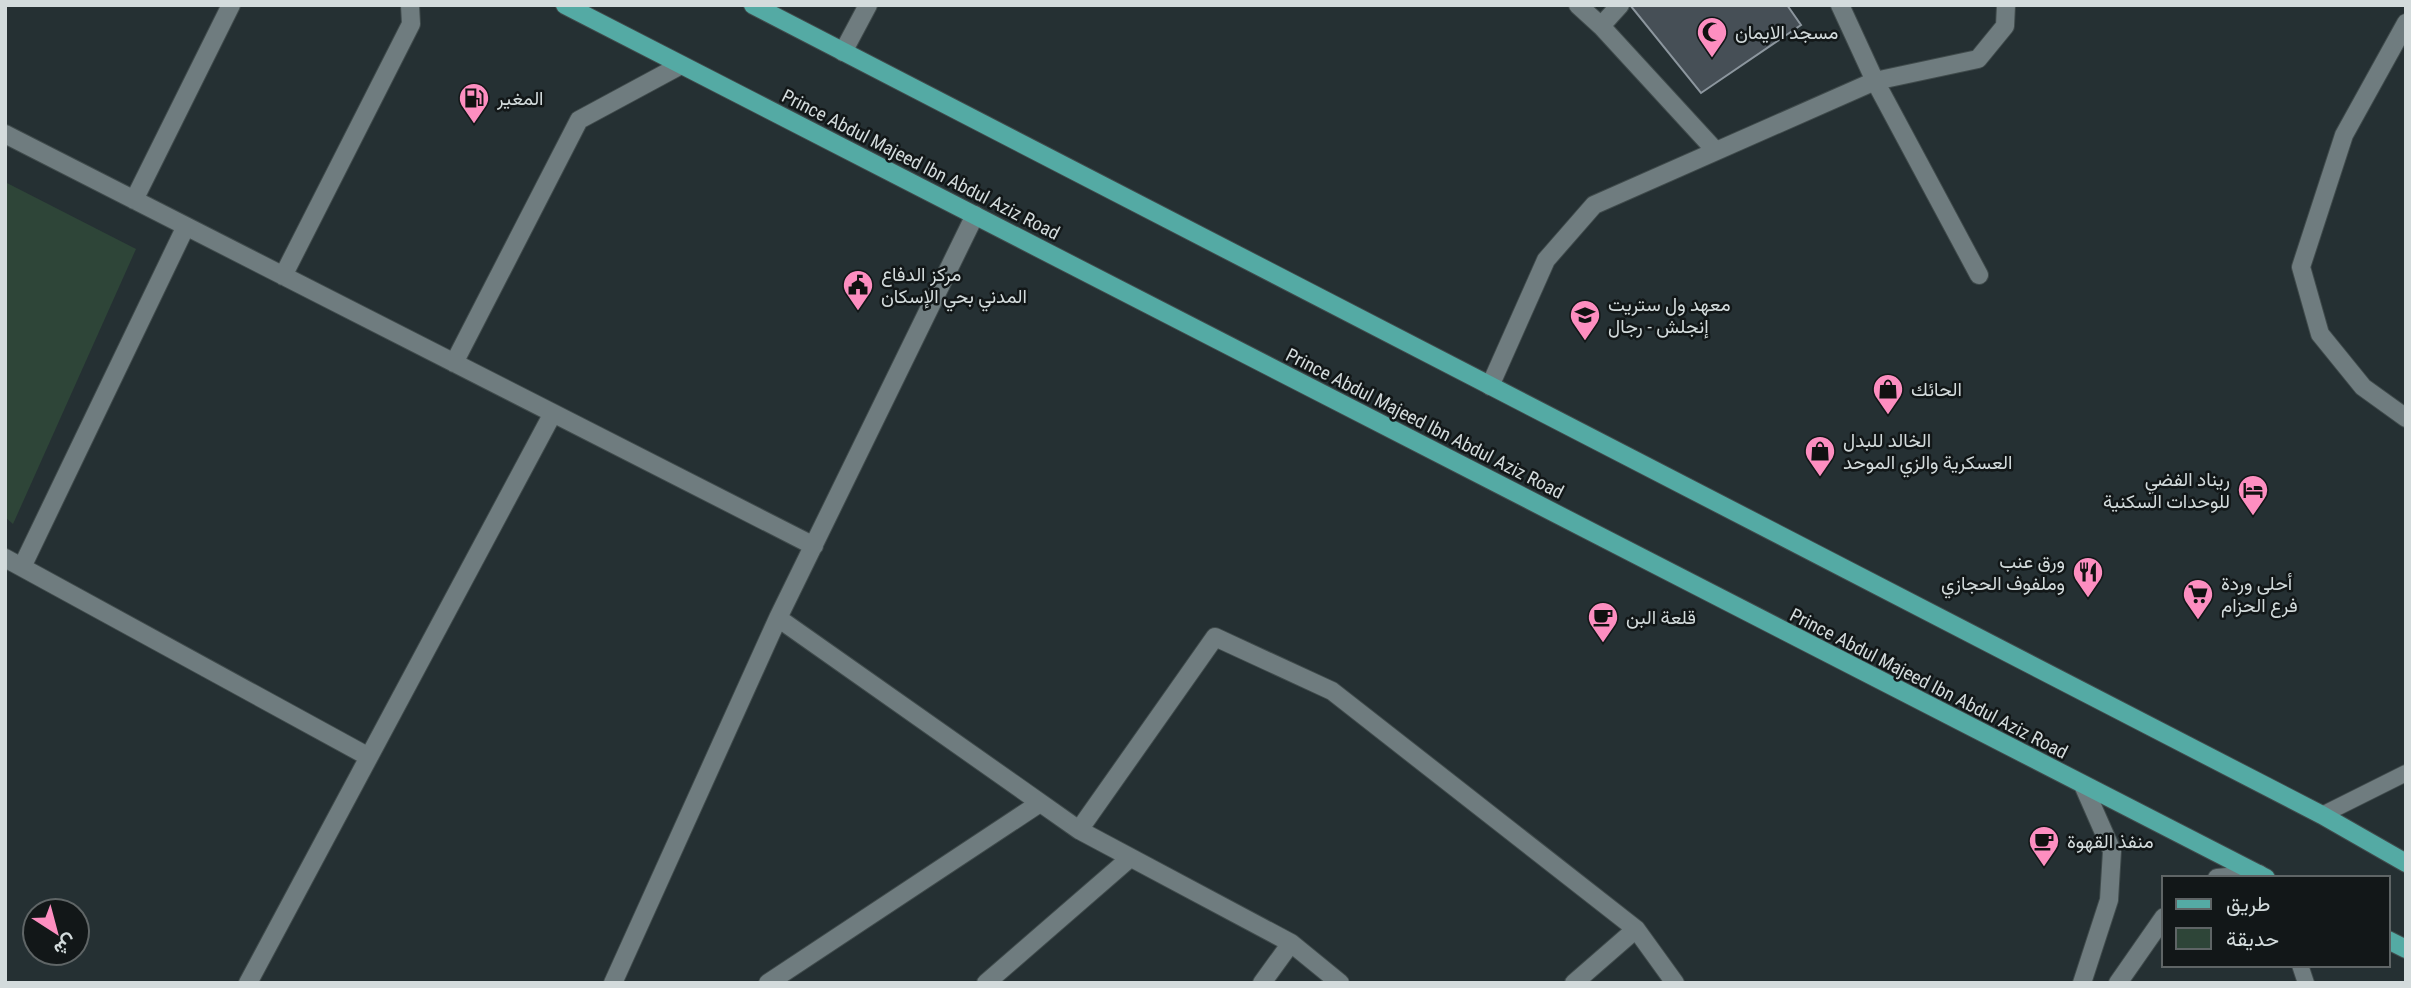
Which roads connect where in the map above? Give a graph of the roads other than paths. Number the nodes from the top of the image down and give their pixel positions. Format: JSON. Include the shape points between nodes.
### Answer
{"nodes":[{"id":1,"x":231,"y":5,"type":"edge"},
{"id":2,"x":410,"y":5,"type":"edge"},
{"id":3,"x":565,"y":5,"type":"edge"},
{"id":4,"x":753,"y":5,"type":"edge"},
{"id":5,"x":867,"y":5,"type":"edge"},
{"id":6,"x":1578,"y":5,"type":"edge"},
{"id":7,"x":1620,"y":5,"type":"edge"},
{"id":8,"x":1840,"y":5,"type":"edge"},
{"id":9,"x":2006,"y":5,"type":"edge"},
{"id":10,"x":2406,"y":23,"type":"edge"},
{"id":11,"x":1601,"y":26,"type":"junction"},
{"id":12,"x":844,"y":52,"type":"junction"},
{"id":13,"x":681,"y":65,"type":"junction"},
{"id":14,"x":1875,"y":81,"type":"junction"},
{"id":15,"x":5,"y":134,"type":"edge"},
{"id":16,"x":1714,"y":149,"type":"junction"},
{"id":17,"x":134,"y":200,"type":"junction"},
{"id":18,"x":975,"y":215,"type":"junction"},
{"id":19,"x":186,"y":226,"type":"junction"},
{"id":20,"x":1979,"y":275,"type":"dead end"},
{"id":21,"x":283,"y":276,"type":"junction"},
{"id":22,"x":454,"y":363,"type":"junction"},
{"id":23,"x":1490,"y":386,"type":"junction"},
{"id":24,"x":553,"y":413,"type":"junction"},
{"id":25,"x":2406,"y":418,"type":"edge"},
{"id":26,"x":814,"y":546,"type":"junction"},
{"id":27,"x":5,"y":558,"type":"edge"},
{"id":28,"x":22,"y":567,"type":"junction"},
{"id":29,"x":778,"y":618,"type":"junction"},
{"id":30,"x":369,"y":757,"type":"junction"},
{"id":31,"x":2406,"y":773,"type":"edge"},
{"id":32,"x":2083,"y":785,"type":"junction"},
{"id":33,"x":1040,"y":803,"type":"junction"},
{"id":34,"x":2322,"y":815,"type":"junction"},
{"id":35,"x":1079,"y":831,"type":"junction"},
{"id":36,"x":1130,"y":858,"type":"junction"},
{"id":37,"x":2406,"y":863,"type":"edge"},
{"id":38,"x":2262,"y":876,"type":"edge"},
{"id":39,"x":2162,"y":920,"type":"edge"},
{"id":40,"x":1636,"y":929,"type":"junction"},
{"id":41,"x":2390,"y":941,"type":"edge"},
{"id":42,"x":1291,"y":943,"type":"junction"},
{"id":43,"x":2406,"y":949,"type":"edge"},
{"id":44,"x":248,"y":983,"type":"edge"},
{"id":45,"x":612,"y":983,"type":"edge"},
{"id":46,"x":768,"y":983,"type":"edge"},
{"id":47,"x":986,"y":983,"type":"edge"},
{"id":48,"x":1262,"y":983,"type":"edge"},
{"id":49,"x":1340,"y":983,"type":"edge"},
{"id":50,"x":1574,"y":983,"type":"edge"},
{"id":51,"x":1675,"y":983,"type":"edge"},
{"id":52,"x":2082,"y":983,"type":"edge"},
{"id":53,"x":2118,"y":983,"type":"edge"}],
"edges":[{"from":1,"to":17,"type":"street"},
{"from":2,"to":21,"type":"street","via":[[411,24]]},
{"from":3,"to":13,"type":"main road","name":"Prince Abdul Majeed Ibn Abdul Aziz Road"},
{"from":4,"to":12,"type":"main road"},
{"from":5,"to":12,"type":"street"},
{"from":6,"to":11,"type":"street"},
{"from":7,"to":11,"type":"street"},
{"from":8,"to":14,"type":"street"},
{"from":9,"to":14,"type":"street","via":[[2005,26],[1978,59]]},
{"from":10,"to":25,"type":"street","via":[[2344,135],[2301,267],[2320,334],[2364,387]]},
{"from":11,"to":16,"type":"street"},
{"from":12,"to":23,"type":"main road"},
{"from":13,"to":18,"type":"main road","name":"Prince Abdul Majeed Ibn Abdul Aziz Road"},
{"from":13,"to":22,"type":"street","via":[[579,120]]},
{"from":14,"to":16,"type":"street"},
{"from":14,"to":20,"type":"street"},
{"from":15,"to":17,"type":"street"},
{"from":16,"to":23,"type":"street","via":[[1594,205],[1546,260]]},
{"from":17,"to":19,"type":"street"},
{"from":18,"to":26,"type":"street"},
{"from":18,"to":32,"type":"main road","name":"Prince Abdul Majeed Ibn Abdul Aziz Road"},
{"from":19,"to":21,"type":"street"},
{"from":19,"to":28,"type":"street"},
{"from":21,"to":22,"type":"street"},
{"from":22,"to":24,"type":"street"},
{"from":23,"to":34,"type":"main road"},
{"from":24,"to":26,"type":"street"},
{"from":24,"to":30,"type":"street"},
{"from":26,"to":29,"type":"street"},
{"from":27,"to":28,"type":"street"},
{"from":28,"to":30,"type":"street"},
{"from":29,"to":33,"type":"street"},
{"from":29,"to":45,"type":"street"},
{"from":30,"to":44,"type":"street"},
{"from":31,"to":34,"type":"lane"},
{"from":32,"to":38,"type":"main road","name":"Prince Abdul Majeed Ibn Abdul Aziz Road"},
{"from":32,"to":52,"type":"street","via":[[2112,851],[2109,900]]},
{"from":33,"to":35,"type":"street"},
{"from":33,"to":46,"type":"street"},
{"from":34,"to":37,"type":"main road"},
{"from":35,"to":36,"type":"street"},
{"from":35,"to":40,"type":"street","via":[[1215,637],[1332,691]]},
{"from":36,"to":42,"type":"street"},
{"from":36,"to":47,"type":"street"},
{"from":39,"to":53,"type":"street"},
{"from":40,"to":50,"type":"street"},
{"from":40,"to":51,"type":"street"},
{"from":41,"to":43,"type":"main road"},
{"from":42,"to":48,"type":"street"},
{"from":42,"to":49,"type":"street"}]}
